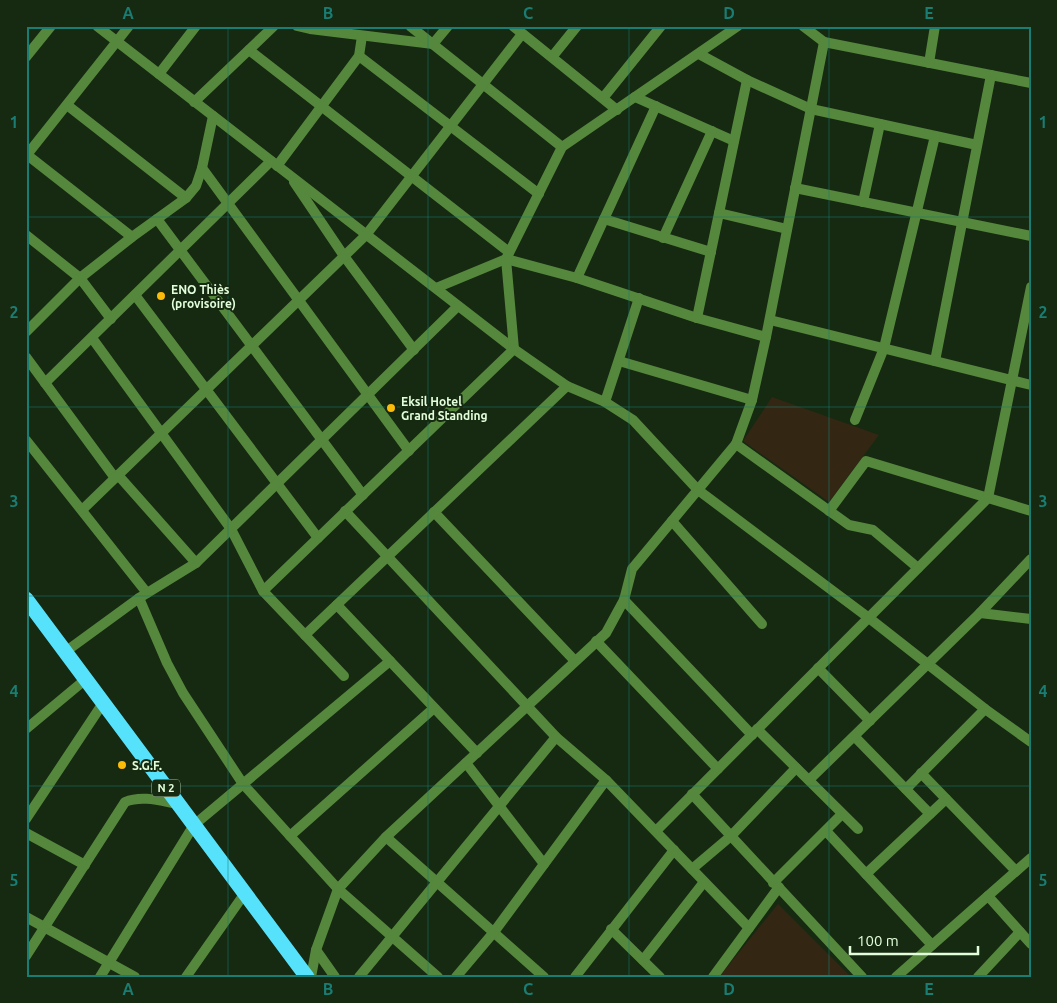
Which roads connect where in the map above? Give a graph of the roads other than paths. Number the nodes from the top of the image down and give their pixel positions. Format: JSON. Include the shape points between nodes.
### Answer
{"nodes":[{"id":1,"x":51,"y":26,"type":"edge"},
{"id":2,"x":96,"y":26,"type":"edge"},
{"id":3,"x":129,"y":26,"type":"edge"},
{"id":4,"x":196,"y":26,"type":"edge"},
{"id":5,"x":274,"y":26,"type":"edge"},
{"id":6,"x":297,"y":26,"type":"edge"},
{"id":7,"x":410,"y":26,"type":"edge"},
{"id":8,"x":448,"y":26,"type":"edge"},
{"id":9,"x":513,"y":26,"type":"edge"},
{"id":10,"x":577,"y":26,"type":"edge"},
{"id":11,"x":661,"y":26,"type":"edge"},
{"id":12,"x":738,"y":26,"type":"edge"},
{"id":13,"x":804,"y":26,"type":"edge"},
{"id":14,"x":935,"y":26,"type":"edge"},
{"id":15,"x":308,"y":28,"type":"edge"},
{"id":16,"x":522,"y":34,"type":"junction"},
{"id":17,"x":362,"y":36,"type":"junction"},
{"id":18,"x":117,"y":42,"type":"junction"},
{"id":19,"x":824,"y":42,"type":"junction"},
{"id":20,"x":433,"y":44,"type":"junction"},
{"id":21,"x":249,"y":50,"type":"junction"},
{"id":22,"x":699,"y":54,"type":"junction"},
{"id":23,"x":359,"y":56,"type":"junction"},
{"id":24,"x":26,"y":57,"type":"edge"},
{"id":25,"x":552,"y":57,"type":"junction"},
{"id":26,"x":929,"y":63,"type":"junction"},
{"id":27,"x":158,"y":74,"type":"junction"},
{"id":28,"x":991,"y":75,"type":"junction"},
{"id":29,"x":746,"y":80,"type":"junction"},
{"id":30,"x":1031,"y":83,"type":"edge"},
{"id":31,"x":483,"y":84,"type":"junction"},
{"id":32,"x":635,"y":97,"type":"junction"},
{"id":33,"x":603,"y":98,"type":"junction"},
{"id":34,"x":194,"y":102,"type":"junction"},
{"id":35,"x":67,"y":105,"type":"junction"},
{"id":36,"x":322,"y":106,"type":"junction"},
{"id":37,"x":656,"y":106,"type":"junction"},
{"id":38,"x":811,"y":109,"type":"junction"},
{"id":39,"x":617,"y":110,"type":"junction"},
{"id":40,"x":213,"y":116,"type":"junction"},
{"id":41,"x":880,"y":124,"type":"junction"},
{"id":42,"x":450,"y":126,"type":"junction"},
{"id":43,"x":712,"y":131,"type":"junction"},
{"id":44,"x":935,"y":136,"type":"junction"},
{"id":45,"x":734,"y":141,"type":"junction"},
{"id":46,"x":562,"y":146,"type":"junction"},
{"id":47,"x":977,"y":146,"type":"junction"},
{"id":48,"x":27,"y":155,"type":"edge"},
{"id":49,"x":274,"y":164,"type":"junction"},
{"id":50,"x":202,"y":168,"type":"junction"},
{"id":51,"x":288,"y":175,"type":"junction"},
{"id":52,"x":412,"y":176,"type":"junction"},
{"id":53,"x":795,"y":188,"type":"junction"},
{"id":54,"x":539,"y":194,"type":"junction"},
{"id":55,"x":186,"y":198,"type":"junction"},
{"id":56,"x":863,"y":202,"type":"junction"},
{"id":57,"x":228,"y":204,"type":"junction"},
{"id":58,"x":719,"y":213,"type":"junction"},
{"id":59,"x":917,"y":213,"type":"junction"},
{"id":60,"x":157,"y":219,"type":"junction"},
{"id":61,"x":604,"y":219,"type":"junction"},
{"id":62,"x":962,"y":222,"type":"junction"},
{"id":63,"x":787,"y":229,"type":"junction"},
{"id":64,"x":26,"y":235,"type":"edge"},
{"id":65,"x":366,"y":235,"type":"junction"},
{"id":66,"x":1031,"y":236,"type":"edge"},
{"id":67,"x":132,"y":237,"type":"junction"},
{"id":68,"x":664,"y":238,"type":"junction"},
{"id":69,"x":180,"y":251,"type":"junction"},
{"id":70,"x":711,"y":252,"type":"junction"},
{"id":71,"x":508,"y":255,"type":"junction"},
{"id":72,"x":344,"y":256,"type":"junction"},
{"id":73,"x":80,"y":278,"type":"junction"},
{"id":74,"x":577,"y":278,"type":"junction"},
{"id":75,"x":436,"y":288,"type":"junction"},
{"id":76,"x":1030,"y":294,"type":"edge"},
{"id":77,"x":135,"y":295,"type":"junction"},
{"id":78,"x":638,"y":298,"type":"junction"},
{"id":79,"x":298,"y":300,"type":"junction"},
{"id":80,"x":458,"y":306,"type":"junction"},
{"id":81,"x":697,"y":318,"type":"junction"},
{"id":82,"x":111,"y":319,"type":"junction"},
{"id":83,"x":770,"y":320,"type":"junction"},
{"id":84,"x":27,"y":330,"type":"edge"},
{"id":85,"x":766,"y":337,"type":"junction"},
{"id":86,"x":92,"y":338,"type":"junction"},
{"id":87,"x":251,"y":346,"type":"junction"},
{"id":88,"x":884,"y":348,"type":"junction"},
{"id":89,"x":514,"y":349,"type":"junction"},
{"id":90,"x":414,"y":350,"type":"junction"},
{"id":91,"x":26,"y":357,"type":"edge"},
{"id":92,"x":619,"y":361,"type":"junction"},
{"id":93,"x":935,"y":361,"type":"junction"},
{"id":94,"x":1012,"y":380,"type":"junction"},
{"id":95,"x":45,"y":383,"type":"junction"},
{"id":96,"x":1031,"y":385,"type":"edge"},
{"id":97,"x":567,"y":386,"type":"junction"},
{"id":98,"x":206,"y":390,"type":"junction"},
{"id":99,"x":368,"y":395,"type":"junction"},
{"id":100,"x":752,"y":400,"type":"junction"},
{"id":101,"x":606,"y":402,"type":"junction"},
{"id":102,"x":855,"y":420,"type":"dead end"},
{"id":103,"x":162,"y":433,"type":"junction"},
{"id":104,"x":26,"y":440,"type":"edge"},
{"id":105,"x":322,"y":440,"type":"junction"},
{"id":106,"x":736,"y":444,"type":"junction"},
{"id":107,"x":409,"y":450,"type":"junction"},
{"id":108,"x":117,"y":477,"type":"junction"},
{"id":109,"x":277,"y":484,"type":"junction"},
{"id":110,"x":698,"y":490,"type":"junction"},
{"id":111,"x":363,"y":495,"type":"junction"},
{"id":112,"x":988,"y":498,"type":"junction"},
{"id":113,"x":82,"y":510,"type":"junction"},
{"id":114,"x":829,"y":511,"type":"junction"},
{"id":115,"x":1031,"y":511,"type":"edge"},
{"id":116,"x":346,"y":512,"type":"junction"},
{"id":117,"x":434,"y":512,"type":"junction"},
{"id":118,"x":672,"y":521,"type":"junction"},
{"id":119,"x":231,"y":529,"type":"junction"},
{"id":120,"x":318,"y":538,"type":"junction"},
{"id":121,"x":388,"y":557,"type":"junction"},
{"id":122,"x":1031,"y":559,"type":"edge"},
{"id":123,"x":196,"y":563,"type":"junction"},
{"id":124,"x":918,"y":568,"type":"junction"},
{"id":125,"x":263,"y":591,"type":"junction"},
{"id":126,"x":143,"y":596,"type":"junction"},
{"id":127,"x":26,"y":600,"type":"edge"},
{"id":128,"x":624,"y":600,"type":"junction"},
{"id":129,"x":337,"y":605,"type":"junction"},
{"id":130,"x":980,"y":613,"type":"junction"},
{"id":131,"x":869,"y":618,"type":"junction"},
{"id":132,"x":1031,"y":620,"type":"edge"},
{"id":133,"x":762,"y":624,"type":"dead end"},
{"id":134,"x":305,"y":635,"type":"junction"},
{"id":135,"x":596,"y":641,"type":"junction"},
{"id":136,"x":65,"y":652,"type":"junction"},
{"id":137,"x":575,"y":661,"type":"junction"},
{"id":138,"x":390,"y":662,"type":"junction"},
{"id":139,"x":926,"y":664,"type":"junction"},
{"id":140,"x":818,"y":668,"type":"junction"},
{"id":141,"x":344,"y":676,"type":"dead end"},
{"id":142,"x":86,"y":679,"type":"junction"},
{"id":143,"x":103,"y":703,"type":"junction"},
{"id":144,"x":527,"y":706,"type":"junction"},
{"id":145,"x":434,"y":708,"type":"junction"},
{"id":146,"x":985,"y":709,"type":"junction"},
{"id":147,"x":870,"y":721,"type":"junction"},
{"id":148,"x":26,"y":729,"type":"edge"},
{"id":149,"x":755,"y":732,"type":"junction"},
{"id":150,"x":556,"y":737,"type":"junction"},
{"id":151,"x":855,"y":737,"type":"junction"},
{"id":152,"x":1031,"y":742,"type":"edge"},
{"id":153,"x":477,"y":753,"type":"junction"},
{"id":154,"x":466,"y":763,"type":"junction"},
{"id":155,"x":796,"y":768,"type":"junction"},
{"id":156,"x":718,"y":769,"type":"junction"},
{"id":157,"x":921,"y":773,"type":"junction"},
{"id":158,"x":606,"y":780,"type":"junction"},
{"id":159,"x":809,"y":780,"type":"junction"},
{"id":160,"x":243,"y":784,"type":"junction"},
{"id":161,"x":906,"y":789,"type":"junction"},
{"id":162,"x":692,"y":794,"type":"junction"},
{"id":163,"x":946,"y":799,"type":"junction"},
{"id":164,"x":178,"y":804,"type":"junction"},
{"id":165,"x":499,"y":807,"type":"junction"},
{"id":166,"x":842,"y":814,"type":"junction"},
{"id":167,"x":930,"y":814,"type":"junction"},
{"id":168,"x":26,"y":819,"type":"edge"},
{"id":169,"x":194,"y":825,"type":"junction"},
{"id":170,"x":858,"y":829,"type":"dead end"},
{"id":171,"x":656,"y":831,"type":"junction"},
{"id":172,"x":826,"y":831,"type":"junction"},
{"id":173,"x":26,"y":833,"type":"edge"},
{"id":174,"x":290,"y":836,"type":"junction"},
{"id":175,"x":731,"y":836,"type":"junction"},
{"id":176,"x":386,"y":837,"type":"junction"},
{"id":177,"x":674,"y":850,"type":"junction"},
{"id":178,"x":1031,"y":858,"type":"edge"},
{"id":179,"x":544,"y":864,"type":"junction"},
{"id":180,"x":85,"y":865,"type":"junction"},
{"id":181,"x":692,"y":868,"type":"junction"},
{"id":182,"x":1016,"y":871,"type":"junction"},
{"id":183,"x":866,"y":874,"type":"junction"},
{"id":184,"x":437,"y":882,"type":"junction"},
{"id":185,"x":704,"y":882,"type":"junction"},
{"id":186,"x":776,"y":885,"type":"junction"},
{"id":187,"x":338,"y":889,"type":"junction"},
{"id":188,"x":245,"y":893,"type":"junction"},
{"id":189,"x":988,"y":896,"type":"junction"},
{"id":190,"x":26,"y":916,"type":"edge"},
{"id":191,"x":45,"y":927,"type":"junction"},
{"id":192,"x":749,"y":928,"type":"junction"},
{"id":193,"x":611,"y":929,"type":"junction"},
{"id":194,"x":494,"y":932,"type":"junction"},
{"id":195,"x":1020,"y":932,"type":"junction"},
{"id":196,"x":392,"y":936,"type":"junction"},
{"id":197,"x":1031,"y":944,"type":"edge"},
{"id":198,"x":932,"y":945,"type":"junction"},
{"id":199,"x":316,"y":950,"type":"junction"},
{"id":200,"x":26,"y":956,"type":"edge"},
{"id":201,"x":643,"y":960,"type":"junction"},
{"id":202,"x":109,"y":962,"type":"junction"},
{"id":203,"x":100,"y":977,"type":"edge"},
{"id":204,"x":135,"y":977,"type":"edge"},
{"id":205,"x":186,"y":977,"type":"edge"},
{"id":206,"x":309,"y":977,"type":"edge"},
{"id":207,"x":335,"y":977,"type":"edge"},
{"id":208,"x":359,"y":977,"type":"edge"},
{"id":209,"x":438,"y":977,"type":"edge"},
{"id":210,"x":456,"y":977,"type":"edge"},
{"id":211,"x":544,"y":977,"type":"edge"},
{"id":212,"x":574,"y":977,"type":"edge"},
{"id":213,"x":660,"y":977,"type":"edge"},
{"id":214,"x":712,"y":977,"type":"edge"},
{"id":215,"x":862,"y":977,"type":"edge"},
{"id":216,"x":896,"y":977,"type":"edge"},
{"id":217,"x":978,"y":977,"type":"edge"}],
"edges":[{"from":1,"to":24,"type":"street"},
{"from":2,"to":18,"type":"street"},
{"from":3,"to":18,"type":"street"},
{"from":4,"to":27,"type":"street"},
{"from":5,"to":21,"type":"street"},
{"from":6,"to":15,"type":"street"},
{"from":7,"to":20,"type":"street"},
{"from":8,"to":20,"type":"street"},
{"from":9,"to":16,"type":"street"},
{"from":10,"to":25,"type":"street"},
{"from":11,"to":33,"type":"street"},
{"from":12,"to":22,"type":"street"},
{"from":13,"to":19,"type":"street"},
{"from":14,"to":26,"type":"street"},
{"from":15,"to":17,"type":"street"},
{"from":16,"to":25,"type":"street"},
{"from":16,"to":31,"type":"street"},
{"from":17,"to":20,"type":"street"},
{"from":17,"to":23,"type":"street"},
{"from":18,"to":27,"type":"street"},
{"from":18,"to":35,"type":"street"},
{"from":19,"to":26,"type":"street"},
{"from":19,"to":38,"type":"street"},
{"from":20,"to":31,"type":"street"},
{"from":21,"to":34,"type":"street"},
{"from":21,"to":36,"type":"street"},
{"from":22,"to":29,"type":"street"},
{"from":22,"to":32,"type":"street"},
{"from":23,"to":36,"type":"street"},
{"from":23,"to":42,"type":"street"},
{"from":25,"to":33,"type":"street"},
{"from":26,"to":28,"type":"street"},
{"from":27,"to":34,"type":"street"},
{"from":28,"to":30,"type":"street"},
{"from":28,"to":47,"type":"street"},
{"from":29,"to":38,"type":"street"},
{"from":29,"to":45,"type":"street"},
{"from":31,"to":42,"type":"street"},
{"from":31,"to":46,"type":"street"},
{"from":32,"to":37,"type":"street"},
{"from":32,"to":39,"type":"street"},
{"from":33,"to":39,"type":"street"},
{"from":34,"to":40,"type":"street"},
{"from":35,"to":48,"type":"street"},
{"from":35,"to":55,"type":"street"},
{"from":36,"to":49,"type":"street"},
{"from":36,"to":52,"type":"street"},
{"from":37,"to":43,"type":"street"},
{"from":37,"to":61,"type":"street"},
{"from":38,"to":41,"type":"street"},
{"from":38,"to":53,"type":"street"},
{"from":39,"to":46,"type":"street"},
{"from":40,"to":49,"type":"street"},
{"from":40,"to":50,"type":"street"},
{"from":41,"to":44,"type":"street"},
{"from":41,"to":56,"type":"street"},
{"from":42,"to":52,"type":"street"},
{"from":42,"to":54,"type":"street"},
{"from":43,"to":45,"type":"street"},
{"from":43,"to":68,"type":"street"},
{"from":44,"to":47,"type":"street"},
{"from":44,"to":59,"type":"street"},
{"from":45,"to":58,"type":"street"},
{"from":46,"to":54,"type":"street"},
{"from":47,"to":62,"type":"street"},
{"from":48,"to":67,"type":"street"},
{"from":49,"to":51,"type":"street"},
{"from":49,"to":57,"type":"street"},
{"from":50,"to":55,"type":"street","via":[[196,186]]},
{"from":50,"to":57,"type":"street"},
{"from":51,"to":65,"type":"street"},
{"from":51,"to":72,"type":"street"},
{"from":52,"to":65,"type":"street"},
{"from":52,"to":71,"type":"street"},
{"from":53,"to":56,"type":"street"},
{"from":53,"to":63,"type":"street"},
{"from":54,"to":71,"type":"street"},
{"from":55,"to":60,"type":"street"},
{"from":56,"to":59,"type":"street"},
{"from":57,"to":69,"type":"street"},
{"from":57,"to":79,"type":"street"},
{"from":58,"to":63,"type":"street"},
{"from":58,"to":70,"type":"street"},
{"from":59,"to":62,"type":"street"},
{"from":59,"to":88,"type":"street"},
{"from":60,"to":67,"type":"street"},
{"from":60,"to":69,"type":"street"},
{"from":61,"to":68,"type":"street"},
{"from":61,"to":74,"type":"street"},
{"from":62,"to":66,"type":"street"},
{"from":62,"to":93,"type":"street"},
{"from":63,"to":83,"type":"street"},
{"from":64,"to":73,"type":"street"},
{"from":65,"to":72,"type":"street"},
{"from":65,"to":75,"type":"street"},
{"from":67,"to":73,"type":"street"},
{"from":68,"to":70,"type":"street"},
{"from":69,"to":77,"type":"street"},
{"from":69,"to":87,"type":"street"},
{"from":70,"to":81,"type":"street"},
{"from":71,"to":74,"type":"street"},
{"from":71,"to":75,"type":"street"},
{"from":71,"to":89,"type":"street"},
{"from":72,"to":79,"type":"street"},
{"from":72,"to":90,"type":"street"},
{"from":73,"to":82,"type":"street"},
{"from":73,"to":84,"type":"street"},
{"from":74,"to":78,"type":"street"},
{"from":75,"to":80,"type":"street"},
{"from":76,"to":94,"type":"street"},
{"from":77,"to":82,"type":"street"},
{"from":77,"to":98,"type":"street"},
{"from":78,"to":81,"type":"street"},
{"from":78,"to":92,"type":"street"},
{"from":79,"to":87,"type":"street"},
{"from":79,"to":99,"type":"street"},
{"from":80,"to":89,"type":"street"},
{"from":80,"to":90,"type":"street"},
{"from":81,"to":85,"type":"street"},
{"from":82,"to":86,"type":"street"},
{"from":83,"to":85,"type":"street"},
{"from":83,"to":88,"type":"street"},
{"from":85,"to":100,"type":"street"},
{"from":86,"to":95,"type":"street"},
{"from":86,"to":103,"type":"street"},
{"from":87,"to":98,"type":"street"},
{"from":87,"to":105,"type":"street"},
{"from":88,"to":93,"type":"street"},
{"from":88,"to":102,"type":"street"},
{"from":89,"to":97,"type":"street"},
{"from":89,"to":107,"type":"street"},
{"from":90,"to":99,"type":"street"},
{"from":91,"to":95,"type":"street"},
{"from":92,"to":100,"type":"street"},
{"from":92,"to":101,"type":"street"},
{"from":93,"to":94,"type":"street"},
{"from":94,"to":96,"type":"street"},
{"from":94,"to":112,"type":"street"},
{"from":95,"to":108,"type":"street"},
{"from":97,"to":101,"type":"street"},
{"from":97,"to":117,"type":"street"},
{"from":98,"to":103,"type":"street"},
{"from":98,"to":109,"type":"street"},
{"from":99,"to":105,"type":"street"},
{"from":99,"to":107,"type":"street"},
{"from":100,"to":106,"type":"street"},
{"from":101,"to":110,"type":"street","via":[[633,420]]},
{"from":103,"to":108,"type":"street"},
{"from":103,"to":119,"type":"street"},
{"from":104,"to":113,"type":"street"},
{"from":105,"to":109,"type":"street"},
{"from":105,"to":111,"type":"street"},
{"from":106,"to":110,"type":"street"},
{"from":106,"to":114,"type":"street"},
{"from":107,"to":111,"type":"street"},
{"from":108,"to":113,"type":"street"},
{"from":108,"to":123,"type":"street"},
{"from":109,"to":119,"type":"street"},
{"from":109,"to":120,"type":"street"},
{"from":110,"to":118,"type":"street"},
{"from":110,"to":131,"type":"street"},
{"from":111,"to":116,"type":"street"},
{"from":112,"to":114,"type":"street","via":[[866,460]]},
{"from":112,"to":115,"type":"street"},
{"from":112,"to":124,"type":"street"},
{"from":113,"to":126,"type":"street"},
{"from":114,"to":124,"type":"street","via":[[849,525],[873,530]]},
{"from":116,"to":120,"type":"street"},
{"from":116,"to":121,"type":"street"},
{"from":117,"to":121,"type":"street"},
{"from":117,"to":137,"type":"street"},
{"from":118,"to":128,"type":"street","via":[[632,569]]},
{"from":118,"to":133,"type":"street"},
{"from":119,"to":123,"type":"street"},
{"from":119,"to":125,"type":"street"},
{"from":120,"to":125,"type":"street"},
{"from":121,"to":129,"type":"street"},
{"from":121,"to":144,"type":"street"},
{"from":122,"to":130,"type":"street"},
{"from":123,"to":126,"type":"street"},
{"from":124,"to":131,"type":"street"},
{"from":125,"to":134,"type":"street"},
{"from":126,"to":136,"type":"street"},
{"from":126,"to":160,"type":"street","via":[[167,663]]},
{"from":127,"to":136,"type":"highway","number":"N 2"},
{"from":128,"to":135,"type":"street","via":[[606,632]]},
{"from":128,"to":149,"type":"street"},
{"from":129,"to":134,"type":"street"},
{"from":129,"to":138,"type":"street"},
{"from":130,"to":132,"type":"street"},
{"from":130,"to":139,"type":"street"},
{"from":131,"to":139,"type":"street"},
{"from":131,"to":140,"type":"street"},
{"from":134,"to":141,"type":"street"},
{"from":135,"to":137,"type":"street"},
{"from":135,"to":156,"type":"street"},
{"from":136,"to":142,"type":"highway","number":"N 2"},
{"from":137,"to":144,"type":"street"},
{"from":138,"to":145,"type":"street"},
{"from":138,"to":160,"type":"street"},
{"from":139,"to":146,"type":"street"},
{"from":139,"to":147,"type":"street"},
{"from":140,"to":147,"type":"street"},
{"from":140,"to":149,"type":"street"},
{"from":142,"to":143,"type":"highway","number":"N 2"},
{"from":142,"to":148,"type":"street"},
{"from":143,"to":164,"type":"highway","number":"N 2"},
{"from":143,"to":168,"type":"street"},
{"from":144,"to":150,"type":"street"},
{"from":144,"to":153,"type":"street"},
{"from":145,"to":153,"type":"street"},
{"from":145,"to":174,"type":"street"},
{"from":146,"to":152,"type":"street"},
{"from":146,"to":157,"type":"street"},
{"from":147,"to":151,"type":"street"},
{"from":149,"to":155,"type":"street"},
{"from":149,"to":156,"type":"street"},
{"from":150,"to":158,"type":"street"},
{"from":150,"to":165,"type":"street"},
{"from":151,"to":159,"type":"street"},
{"from":151,"to":161,"type":"street"},
{"from":153,"to":154,"type":"street"},
{"from":154,"to":165,"type":"street"},
{"from":154,"to":176,"type":"street"},
{"from":155,"to":159,"type":"street"},
{"from":155,"to":175,"type":"street"},
{"from":156,"to":162,"type":"street"},
{"from":157,"to":161,"type":"street"},
{"from":157,"to":163,"type":"street"},
{"from":158,"to":171,"type":"street"},
{"from":158,"to":179,"type":"street"},
{"from":159,"to":166,"type":"street"},
{"from":160,"to":169,"type":"street"},
{"from":160,"to":174,"type":"street"},
{"from":161,"to":167,"type":"street"},
{"from":162,"to":171,"type":"street"},
{"from":162,"to":175,"type":"street"},
{"from":163,"to":167,"type":"street"},
{"from":163,"to":182,"type":"street"},
{"from":164,"to":169,"type":"highway","number":"N 2"},
{"from":164,"to":180,"type":"street","via":[[134,798],[126,802]]},
{"from":165,"to":179,"type":"street"},
{"from":165,"to":184,"type":"street"},
{"from":166,"to":170,"type":"street"},
{"from":166,"to":172,"type":"street"},
{"from":167,"to":183,"type":"street"},
{"from":169,"to":188,"type":"highway","number":"N 2"},
{"from":169,"to":202,"type":"street"},
{"from":171,"to":177,"type":"street"},
{"from":172,"to":183,"type":"street"},
{"from":172,"to":186,"type":"street"},
{"from":173,"to":180,"type":"street"},
{"from":174,"to":187,"type":"street"},
{"from":175,"to":181,"type":"street"},
{"from":175,"to":186,"type":"street"},
{"from":176,"to":184,"type":"street"},
{"from":176,"to":187,"type":"street"},
{"from":177,"to":181,"type":"street"},
{"from":177,"to":193,"type":"street"},
{"from":178,"to":182,"type":"street"},
{"from":179,"to":194,"type":"street"},
{"from":180,"to":191,"type":"street"},
{"from":181,"to":185,"type":"street"},
{"from":182,"to":189,"type":"street"},
{"from":183,"to":198,"type":"street"},
{"from":184,"to":194,"type":"street"},
{"from":184,"to":196,"type":"street"},
{"from":185,"to":192,"type":"street"},
{"from":185,"to":201,"type":"street"},
{"from":186,"to":192,"type":"street"},
{"from":186,"to":215,"type":"street"},
{"from":187,"to":196,"type":"street"},
{"from":187,"to":199,"type":"street"},
{"from":188,"to":205,"type":"street"},
{"from":188,"to":206,"type":"highway","number":"N 2"},
{"from":189,"to":195,"type":"street"},
{"from":189,"to":198,"type":"street"},
{"from":190,"to":191,"type":"street"},
{"from":191,"to":200,"type":"street"},
{"from":191,"to":202,"type":"street"},
{"from":192,"to":214,"type":"street"},
{"from":193,"to":201,"type":"street"},
{"from":193,"to":212,"type":"street"},
{"from":194,"to":210,"type":"street"},
{"from":194,"to":211,"type":"street"},
{"from":195,"to":197,"type":"street"},
{"from":195,"to":217,"type":"street"},
{"from":196,"to":208,"type":"street"},
{"from":196,"to":209,"type":"street"},
{"from":198,"to":216,"type":"street"},
{"from":199,"to":206,"type":"street"},
{"from":199,"to":207,"type":"street"},
{"from":201,"to":213,"type":"street"},
{"from":202,"to":203,"type":"street"},
{"from":202,"to":204,"type":"street"}]}
